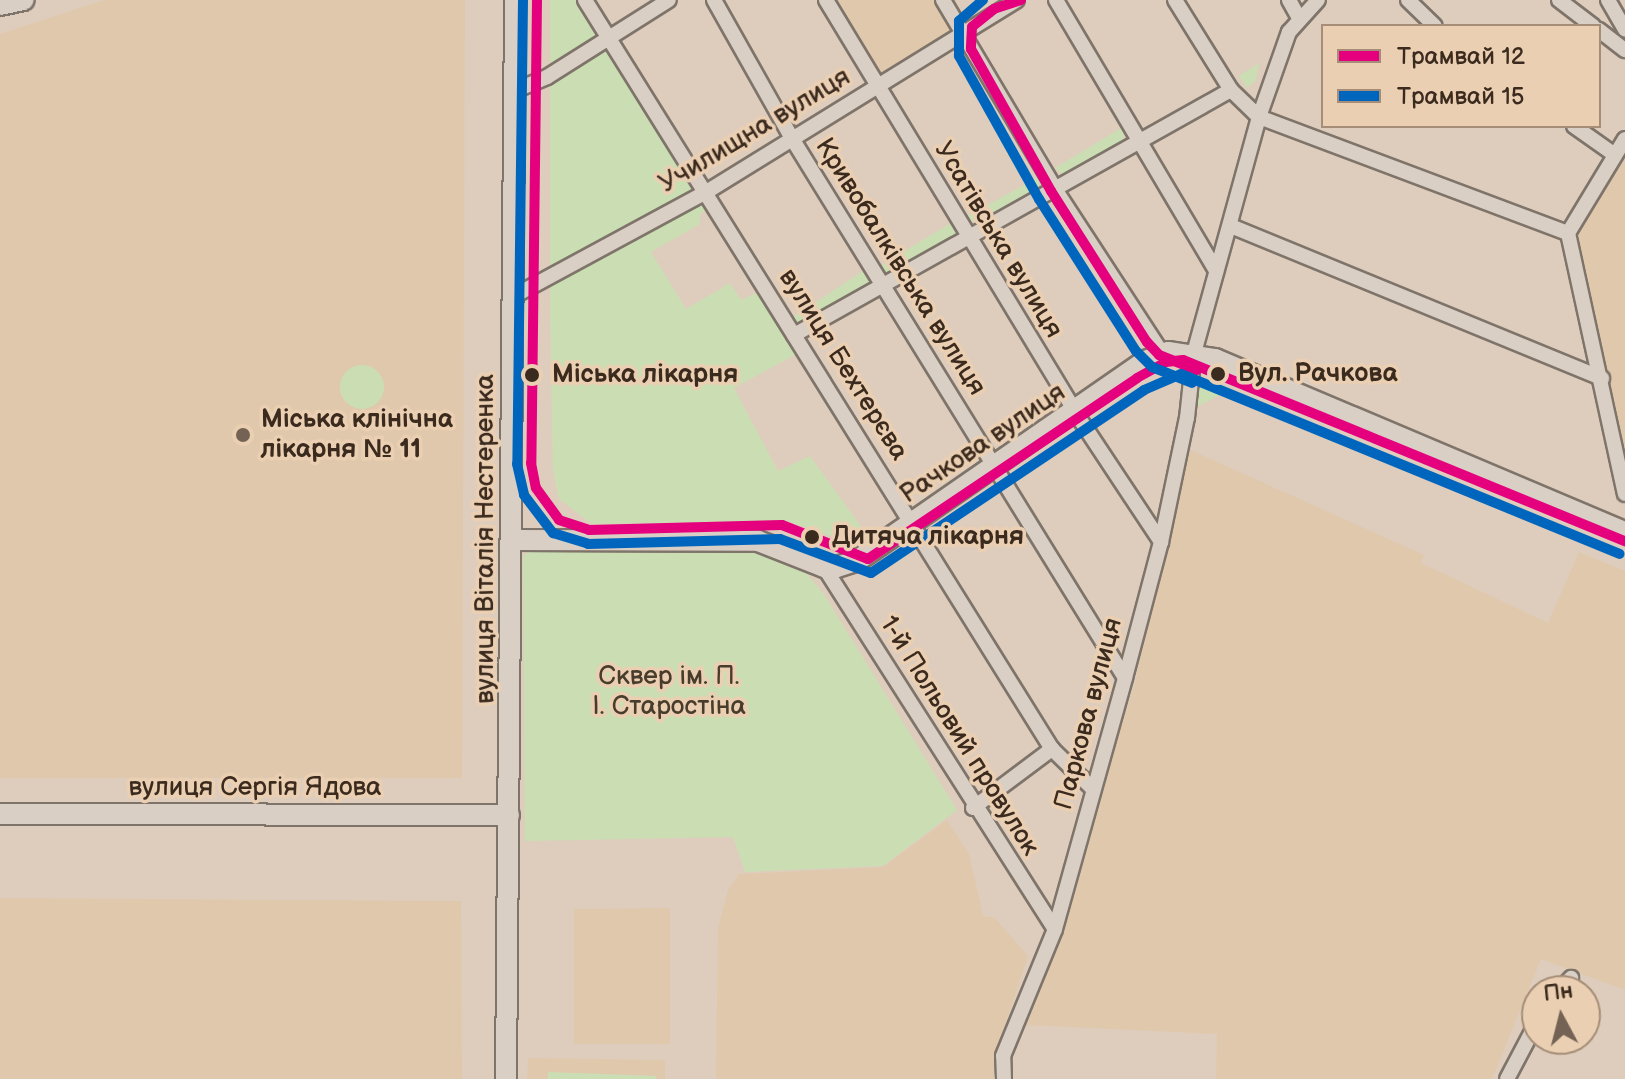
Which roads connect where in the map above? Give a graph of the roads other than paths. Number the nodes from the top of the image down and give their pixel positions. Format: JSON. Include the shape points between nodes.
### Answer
{"nodes":[{"id":1,"x":23,"y":0,"type":"edge"},
{"id":2,"x":515,"y":0,"type":"edge"},
{"id":3,"x":585,"y":0,"type":"edge"},
{"id":4,"x":669,"y":0,"type":"edge"},
{"id":5,"x":714,"y":0,"type":"edge"},
{"id":6,"x":826,"y":0,"type":"edge"},
{"id":7,"x":943,"y":0,"type":"edge"},
{"id":8,"x":1017,"y":0,"type":"edge"},
{"id":9,"x":1056,"y":0,"type":"edge"},
{"id":10,"x":1175,"y":0,"type":"edge"},
{"id":11,"x":1289,"y":0,"type":"edge"},
{"id":12,"x":1318,"y":0,"type":"edge"},
{"id":13,"x":1408,"y":0,"type":"edge"},
{"id":14,"x":1559,"y":0,"type":"edge"},
{"id":15,"x":1608,"y":0,"type":"edge"},
{"id":16,"x":0,"y":5,"type":"edge"},
{"id":17,"x":1299,"y":18,"type":"junction"},
{"id":18,"x":1433,"y":24,"type":"edge"},
{"id":19,"x":1590,"y":24,"type":"edge"},
{"id":20,"x":1625,"y":30,"type":"edge"},
{"id":21,"x":1601,"y":32,"type":"edge"},
{"id":22,"x":612,"y":36,"type":"junction"},
{"id":23,"x":963,"y":36,"type":"junction"},
{"id":24,"x":1625,"y":50,"type":"edge"},
{"id":25,"x":877,"y":85,"type":"junction"},
{"id":26,"x":1231,"y":90,"type":"junction"},
{"id":27,"x":514,"y":91,"type":"junction"},
{"id":28,"x":1259,"y":117,"type":"junction"},
{"id":29,"x":1577,"y":128,"type":"edge"},
{"id":30,"x":1625,"y":139,"type":"edge"},
{"id":31,"x":793,"y":140,"type":"junction"},
{"id":32,"x":1142,"y":140,"type":"junction"},
{"id":33,"x":1615,"y":155,"type":"junction"},
{"id":34,"x":1055,"y":189,"type":"junction"},
{"id":35,"x":708,"y":191,"type":"junction"},
{"id":36,"x":1233,"y":227,"type":"junction"},
{"id":37,"x":1568,"y":233,"type":"junction"},
{"id":38,"x":968,"y":238,"type":"junction"},
{"id":39,"x":1216,"y":271,"type":"junction"},
{"id":40,"x":885,"y":284,"type":"junction"},
{"id":41,"x":512,"y":297,"type":"junction"},
{"id":42,"x":794,"y":335,"type":"junction"},
{"id":43,"x":1162,"y":353,"type":"junction"},
{"id":44,"x":1194,"y":353,"type":"junction"},
{"id":45,"x":1602,"y":378,"type":"junction"},
{"id":46,"x":1076,"y":413,"type":"junction"},
{"id":47,"x":995,"y":466,"type":"junction"},
{"id":48,"x":1625,"y":494,"type":"edge"},
{"id":49,"x":913,"y":522,"type":"junction"},
{"id":50,"x":1625,"y":532,"type":"edge"},
{"id":51,"x":513,"y":540,"type":"junction"},
{"id":52,"x":1161,"y":542,"type":"junction"},
{"id":53,"x":824,"y":567,"type":"junction"},
{"id":54,"x":1125,"y":678,"type":"junction"},
{"id":55,"x":1052,"y":749,"type":"junction"},
{"id":56,"x":1093,"y":789,"type":"junction"},
{"id":57,"x":973,"y":808,"type":"junction"},
{"id":58,"x":0,"y":814,"type":"edge"},
{"id":59,"x":509,"y":815,"type":"junction"},
{"id":60,"x":1055,"y":929,"type":"junction"},
{"id":61,"x":1521,"y":1052,"type":"edge"},
{"id":62,"x":506,"y":1079,"type":"edge"},
{"id":63,"x":1004,"y":1079,"type":"edge"},
{"id":64,"x":1507,"y":1079,"type":"edge"}],
"edges":[{"from":1,"to":16,"type":"street"},
{"from":2,"to":27,"type":"street","name":"вулиця Віталія Нестеренка"},
{"from":3,"to":22,"type":"street","name":"вулиця Бехтерєва"},
{"from":4,"to":22,"type":"street"},
{"from":5,"to":31,"type":"street","name":"Кривобалківська вулиця"},
{"from":6,"to":25,"type":"street","name":"Усатівська вулиця"},
{"from":7,"to":23,"type":"street"},
{"from":8,"to":23,"type":"street","name":"Училищна вулиця"},
{"from":9,"to":32,"type":"street"},
{"from":10,"to":26,"type":"street"},
{"from":11,"to":17,"type":"street"},
{"from":12,"to":17,"type":"street"},
{"from":13,"to":18,"type":"street"},
{"from":14,"to":19,"type":"street"},
{"from":15,"to":20,"type":"street"},
{"from":17,"to":28,"type":"street","name":"Паркова вулиця","via":[[1289,32]]},
{"from":21,"to":24,"type":"street"},
{"from":22,"to":27,"type":"street"},
{"from":22,"to":35,"type":"street","name":"вулиця Бехтерєва"},
{"from":23,"to":25,"type":"street","name":"Училищна вулиця"},
{"from":23,"to":34,"type":"street"},
{"from":25,"to":31,"type":"street","name":"Училищна вулиця"},
{"from":25,"to":38,"type":"street","name":"Усатівська вулиця"},
{"from":26,"to":28,"type":"street"},
{"from":26,"to":32,"type":"street"},
{"from":27,"to":41,"type":"street","name":"вулиця Віталія Нестеренка"},
{"from":28,"to":36,"type":"street","name":"Паркова вулиця"},
{"from":28,"to":37,"type":"street"},
{"from":29,"to":33,"type":"street"},
{"from":30,"to":33,"type":"street"},
{"from":31,"to":35,"type":"street","name":"Училищна вулиця"},
{"from":31,"to":40,"type":"street","name":"Кривобалківська вулиця"},
{"from":32,"to":34,"type":"street"},
{"from":32,"to":39,"type":"street"},
{"from":33,"to":37,"type":"street"},
{"from":34,"to":38,"type":"street"},
{"from":34,"to":43,"type":"street"},
{"from":35,"to":41,"type":"street","name":"Училищна вулиця"},
{"from":35,"to":42,"type":"street","name":"вулиця Бехтерєва"},
{"from":36,"to":39,"type":"street","name":"Паркова вулиця"},
{"from":36,"to":45,"type":"street"},
{"from":37,"to":45,"type":"street"},
{"from":38,"to":40,"type":"street"},
{"from":38,"to":46,"type":"street","name":"Усатівська вулиця"},
{"from":39,"to":44,"type":"street","name":"Паркова вулиця"},
{"from":40,"to":42,"type":"street"},
{"from":40,"to":47,"type":"street","name":"Кривобалківська вулиця"},
{"from":41,"to":51,"type":"street","name":"вулиця Віталія Нестеренка"},
{"from":42,"to":49,"type":"street","name":"вулиця Бехтерєва"},
{"from":43,"to":44,"type":"street"},
{"from":43,"to":46,"type":"street","name":"Рачкова вулиця"},
{"from":44,"to":50,"type":"street"},
{"from":44,"to":52,"type":"street","name":"Паркова вулиця","via":[[1187,418]]},
{"from":45,"to":48,"type":"street"},
{"from":46,"to":47,"type":"street","name":"Рачкова вулиця"},
{"from":46,"to":52,"type":"street","name":"Усатівська вулиця"},
{"from":47,"to":49,"type":"street","name":"Рачкова вулиця"},
{"from":47,"to":54,"type":"street","name":"Кривобалківська вулиця"},
{"from":49,"to":53,"type":"street","name":"Рачкова вулиця","via":[[858,560]]},
{"from":49,"to":55,"type":"street","name":"вулиця Бехтерєва"},
{"from":51,"to":53,"type":"street","via":[[758,541]]},
{"from":51,"to":59,"type":"street","name":"вулиця Віталія Нестеренка"},
{"from":52,"to":54,"type":"street","name":"Паркова вулиця"},
{"from":53,"to":57,"type":"street","name":"1-й Польовий провулок"},
{"from":54,"to":56,"type":"street","name":"Паркова вулиця"},
{"from":55,"to":56,"type":"street","name":"вулиця Бехтерєва"},
{"from":55,"to":57,"type":"street"},
{"from":56,"to":60,"type":"street","name":"Паркова вулиця"},
{"from":57,"to":60,"type":"street","name":"1-й Польовий провулок"},
{"from":58,"to":59,"type":"street","name":"вулиця Сергія Ядова"},
{"from":59,"to":62,"type":"street","name":"вулиця Віталія Нестеренка"},
{"from":60,"to":63,"type":"street","name":"Паркова вулиця","via":[[1003,1056]]},
{"from":61,"to":64,"type":"street"}]}
